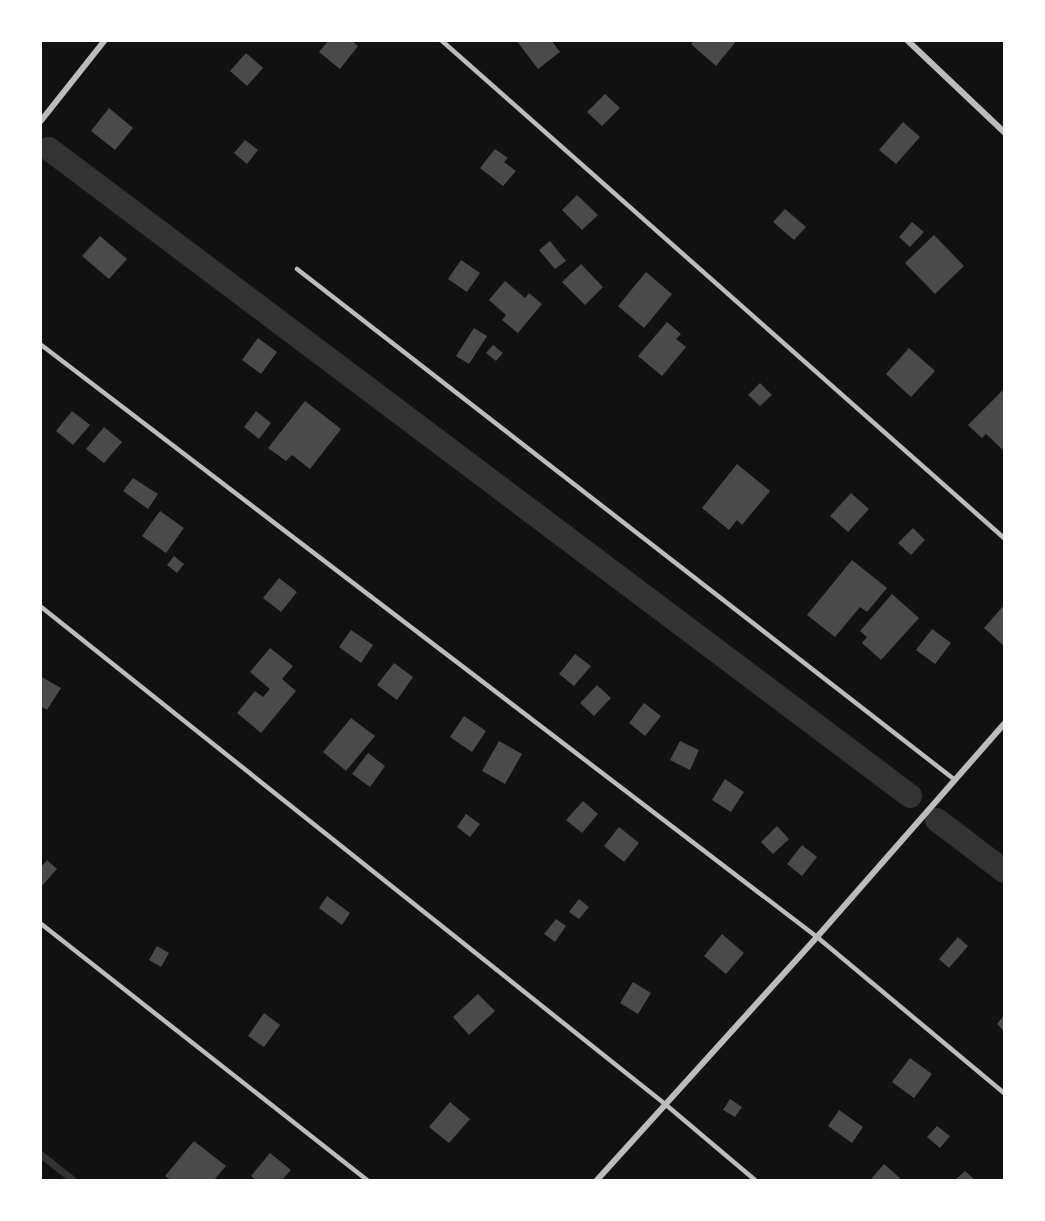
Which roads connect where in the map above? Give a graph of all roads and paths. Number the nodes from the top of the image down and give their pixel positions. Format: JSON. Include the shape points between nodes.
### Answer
{"nodes":[{"id":1,"x":105,"y":40,"type":"edge"},
{"id":2,"x":441,"y":40,"type":"edge"},
{"id":3,"x":907,"y":40,"type":"edge"},
{"id":4,"x":40,"y":122,"type":"edge"},
{"id":5,"x":1005,"y":132,"type":"edge"},
{"id":6,"x":297,"y":269,"type":"dead end"},
{"id":7,"x":40,"y":344,"type":"edge"},
{"id":8,"x":1005,"y":538,"type":"edge"},
{"id":9,"x":40,"y":606,"type":"edge"},
{"id":10,"x":1005,"y":724,"type":"edge"},
{"id":11,"x":955,"y":780,"type":"junction"},
{"id":12,"x":40,"y":923,"type":"edge"},
{"id":13,"x":817,"y":937,"type":"junction"},
{"id":14,"x":1005,"y":1093,"type":"edge"},
{"id":15,"x":665,"y":1104,"type":"junction"},
{"id":16,"x":367,"y":1180,"type":"edge"},
{"id":17,"x":597,"y":1180,"type":"edge"},
{"id":18,"x":755,"y":1180,"type":"edge"}],
"edges":[{"from":1,"to":4,"type":"street"},
{"from":2,"to":8,"type":"lane"},
{"from":3,"to":5,"type":"street"},
{"from":6,"to":11,"type":"lane"},
{"from":7,"to":13,"type":"lane"},
{"from":9,"to":15,"type":"lane"},
{"from":10,"to":11,"type":"street"},
{"from":11,"to":13,"type":"street"},
{"from":12,"to":16,"type":"lane"},
{"from":13,"to":14,"type":"lane"},
{"from":13,"to":15,"type":"street"},
{"from":15,"to":17,"type":"street"},
{"from":15,"to":18,"type":"lane"}]}
